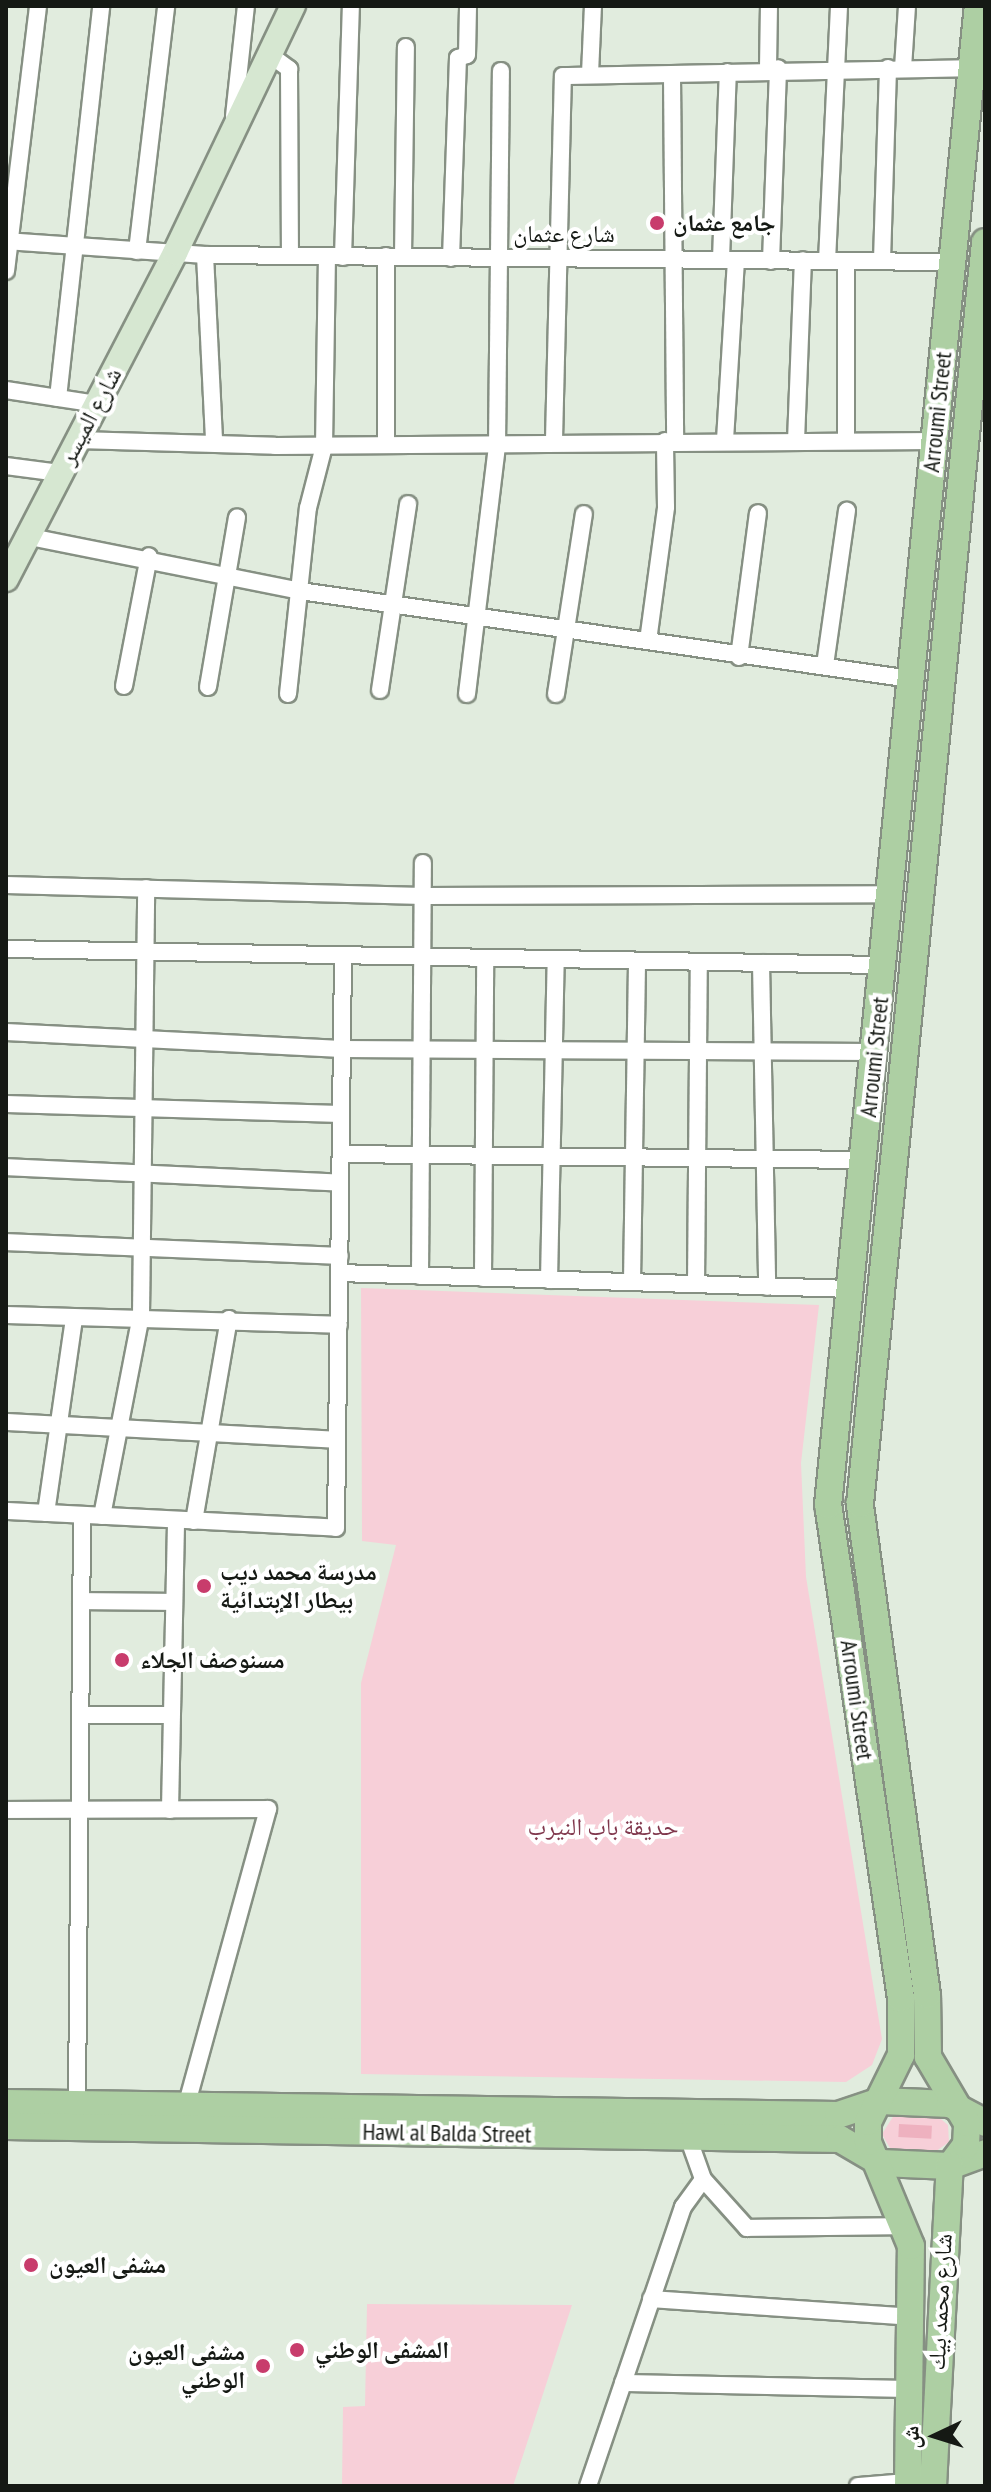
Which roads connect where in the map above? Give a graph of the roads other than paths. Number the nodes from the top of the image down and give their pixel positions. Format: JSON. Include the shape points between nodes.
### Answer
{"nodes":[{"id":1,"x":38,"y":6,"type":"edge"},
{"id":2,"x":101,"y":6,"type":"edge"},
{"id":3,"x":166,"y":6,"type":"edge"},
{"id":4,"x":246,"y":6,"type":"edge"},
{"id":5,"x":293,"y":6,"type":"edge"},
{"id":6,"x":351,"y":6,"type":"edge"},
{"id":7,"x":468,"y":6,"type":"edge"},
{"id":8,"x":593,"y":6,"type":"edge"},
{"id":9,"x":769,"y":6,"type":"edge"},
{"id":10,"x":839,"y":6,"type":"edge"},
{"id":11,"x":907,"y":6,"type":"edge"},
{"id":12,"x":978,"y":6,"type":"edge"},
{"id":13,"x":406,"y":47,"type":"dead end"},
{"id":14,"x":270,"y":55,"type":"junction"},
{"id":15,"x":773,"y":68,"type":"junction"},
{"id":16,"x":835,"y":68,"type":"junction"},
{"id":17,"x":896,"y":68,"type":"junction"},
{"id":18,"x":972,"y":68,"type":"junction"},
{"id":19,"x":501,"y":71,"type":"dead end"},
{"id":20,"x":728,"y":72,"type":"junction"},
{"id":21,"x":590,"y":74,"type":"junction"},
{"id":22,"x":672,"y":76,"type":"junction"},
{"id":23,"x":232,"y":133,"type":"junction"},
{"id":24,"x":8,"y":241,"type":"edge"},
{"id":25,"x":985,"y":242,"type":"edge"},
{"id":26,"x":74,"y":246,"type":"junction"},
{"id":27,"x":137,"y":251,"type":"junction"},
{"id":28,"x":175,"y":253,"type":"junction"},
{"id":29,"x":290,"y":253,"type":"junction"},
{"id":30,"x":205,"y":255,"type":"junction"},
{"id":31,"x":395,"y":256,"type":"junction"},
{"id":32,"x":335,"y":257,"type":"junction"},
{"id":33,"x":562,"y":257,"type":"junction"},
{"id":34,"x":451,"y":258,"type":"junction"},
{"id":35,"x":498,"y":258,"type":"junction"},
{"id":36,"x":674,"y":260,"type":"junction"},
{"id":37,"x":729,"y":260,"type":"junction"},
{"id":38,"x":803,"y":260,"type":"junction"},
{"id":39,"x":882,"y":260,"type":"junction"},
{"id":40,"x":771,"y":261,"type":"junction"},
{"id":41,"x":827,"y":261,"type":"junction"},
{"id":42,"x":846,"y":261,"type":"junction"},
{"id":43,"x":952,"y":262,"type":"junction"},
{"id":44,"x":6,"y":271,"type":"edge"},
{"id":45,"x":6,"y":390,"type":"edge"},
{"id":46,"x":58,"y":398,"type":"junction"},
{"id":47,"x":98,"y":404,"type":"junction"},
{"id":48,"x":78,"y":440,"type":"junction"},
{"id":49,"x":554,"y":440,"type":"junction"},
{"id":50,"x":725,"y":440,"type":"junction"},
{"id":51,"x":846,"y":440,"type":"junction"},
{"id":52,"x":796,"y":441,"type":"junction"},
{"id":53,"x":935,"y":441,"type":"junction"},
{"id":54,"x":214,"y":442,"type":"junction"},
{"id":55,"x":670,"y":442,"type":"junction"},
{"id":56,"x":386,"y":444,"type":"junction"},
{"id":57,"x":324,"y":446,"type":"junction"},
{"id":58,"x":497,"y":446,"type":"junction"},
{"id":59,"x":6,"y":466,"type":"edge"},
{"id":60,"x":60,"y":473,"type":"junction"},
{"id":61,"x":408,"y":504,"type":"dead end"},
{"id":62,"x":847,"y":511,"type":"dead end"},
{"id":63,"x":758,"y":513,"type":"dead end"},
{"id":64,"x":584,"y":514,"type":"dead end"},
{"id":65,"x":237,"y":517,"type":"dead end"},
{"id":66,"x":16,"y":548,"type":"edge"},
{"id":67,"x":149,"y":556,"type":"junction"},
{"id":68,"x":225,"y":575,"type":"junction"},
{"id":69,"x":6,"y":579,"type":"edge"},
{"id":70,"x":300,"y":591,"type":"junction"},
{"id":71,"x":392,"y":603,"type":"junction"},
{"id":72,"x":478,"y":616,"type":"junction"},
{"id":73,"x":567,"y":630,"type":"junction"},
{"id":74,"x":648,"y":641,"type":"junction"},
{"id":75,"x":739,"y":657,"type":"junction"},
{"id":76,"x":825,"y":665,"type":"junction"},
{"id":77,"x":911,"y":679,"type":"junction"},
{"id":78,"x":124,"y":686,"type":"dead end"},
{"id":79,"x":208,"y":687,"type":"dead end"},
{"id":80,"x":380,"y":690,"type":"dead end"},
{"id":81,"x":288,"y":694,"type":"dead end"},
{"id":82,"x":467,"y":694,"type":"dead end"},
{"id":83,"x":556,"y":694,"type":"dead end"},
{"id":84,"x":423,"y":863,"type":"dead end"},
{"id":85,"x":6,"y":885,"type":"edge"},
{"id":86,"x":146,"y":888,"type":"junction"},
{"id":87,"x":890,"y":894,"type":"junction"},
{"id":88,"x":423,"y":896,"type":"junction"},
{"id":89,"x":147,"y":947,"type":"junction"},
{"id":90,"x":6,"y":949,"type":"edge"},
{"id":91,"x":343,"y":955,"type":"junction"},
{"id":92,"x":422,"y":957,"type":"junction"},
{"id":93,"x":485,"y":958,"type":"junction"},
{"id":94,"x":556,"y":959,"type":"junction"},
{"id":95,"x":637,"y":961,"type":"junction"},
{"id":96,"x":699,"y":962,"type":"junction"},
{"id":97,"x":761,"y":963,"type":"junction"},
{"id":98,"x":883,"y":965,"type":"junction"},
{"id":99,"x":6,"y":1032,"type":"edge"},
{"id":100,"x":144,"y":1037,"type":"junction"},
{"id":101,"x":342,"y":1049,"type":"junction"},
{"id":102,"x":422,"y":1049,"type":"junction"},
{"id":103,"x":485,"y":1050,"type":"junction"},
{"id":104,"x":554,"y":1050,"type":"junction"},
{"id":105,"x":635,"y":1051,"type":"junction"},
{"id":106,"x":698,"y":1051,"type":"junction"},
{"id":107,"x":762,"y":1051,"type":"junction"},
{"id":108,"x":874,"y":1052,"type":"junction"},
{"id":109,"x":6,"y":1104,"type":"edge"},
{"id":110,"x":147,"y":1106,"type":"junction"},
{"id":111,"x":341,"y":1114,"type":"junction"},
{"id":112,"x":341,"y":1154,"type":"junction"},
{"id":113,"x":421,"y":1155,"type":"junction"},
{"id":114,"x":484,"y":1155,"type":"junction"},
{"id":115,"x":552,"y":1156,"type":"junction"},
{"id":116,"x":634,"y":1157,"type":"junction"},
{"id":117,"x":697,"y":1158,"type":"junction"},
{"id":118,"x":764,"y":1159,"type":"junction"},
{"id":119,"x":863,"y":1160,"type":"junction"},
{"id":120,"x":6,"y":1167,"type":"edge"},
{"id":121,"x":145,"y":1174,"type":"junction"},
{"id":122,"x":340,"y":1183,"type":"junction"},
{"id":123,"x":6,"y":1242,"type":"edge"},
{"id":124,"x":143,"y":1247,"type":"junction"},
{"id":125,"x":340,"y":1256,"type":"junction"},
{"id":126,"x":339,"y":1273,"type":"junction"},
{"id":127,"x":420,"y":1276,"type":"junction"},
{"id":128,"x":483,"y":1278,"type":"junction"},
{"id":129,"x":549,"y":1280,"type":"junction"},
{"id":130,"x":632,"y":1282,"type":"junction"},
{"id":131,"x":696,"y":1284,"type":"junction"},
{"id":132,"x":767,"y":1287,"type":"junction"},
{"id":133,"x":851,"y":1289,"type":"junction"},
{"id":134,"x":6,"y":1315,"type":"edge"},
{"id":135,"x":141,"y":1315,"type":"junction"},
{"id":136,"x":74,"y":1318,"type":"junction"},
{"id":137,"x":229,"y":1319,"type":"junction"},
{"id":138,"x":6,"y":1321,"type":"edge"},
{"id":139,"x":339,"y":1325,"type":"junction"},
{"id":140,"x":6,"y":1422,"type":"edge"},
{"id":141,"x":120,"y":1424,"type":"junction"},
{"id":142,"x":57,"y":1427,"type":"junction"},
{"id":143,"x":210,"y":1430,"type":"junction"},
{"id":144,"x":337,"y":1440,"type":"junction"},
{"id":145,"x":6,"y":1511,"type":"edge"},
{"id":146,"x":46,"y":1513,"type":"junction"},
{"id":147,"x":82,"y":1515,"type":"junction"},
{"id":148,"x":102,"y":1516,"type":"junction"},
{"id":149,"x":176,"y":1520,"type":"junction"},
{"id":150,"x":194,"y":1521,"type":"junction"},
{"id":151,"x":81,"y":1601,"type":"junction"},
{"id":152,"x":173,"y":1602,"type":"junction"},
{"id":153,"x":80,"y":1715,"type":"junction"},
{"id":154,"x":171,"y":1715,"type":"junction"},
{"id":155,"x":6,"y":1810,"type":"edge"},
{"id":156,"x":79,"y":1810,"type":"junction"},
{"id":157,"x":170,"y":1810,"type":"junction"},
{"id":158,"x":880,"y":2101,"type":"junction"},
{"id":159,"x":6,"y":2103,"type":"edge"},
{"id":160,"x":77,"y":2104,"type":"junction"},
{"id":161,"x":950,"y":2104,"type":"junction"},
{"id":162,"x":186,"y":2106,"type":"junction"},
{"id":163,"x":985,"y":2123,"type":"edge"},
{"id":164,"x":6,"y":2126,"type":"edge"},
{"id":165,"x":688,"y":2137,"type":"junction"},
{"id":166,"x":985,"y":2153,"type":"edge"},
{"id":167,"x":881,"y":2163,"type":"junction"},
{"id":168,"x":950,"y":2166,"type":"junction"},
{"id":169,"x":703,"y":2179,"type":"junction"},
{"id":170,"x":907,"y":2226,"type":"junction"},
{"id":171,"x":651,"y":2299,"type":"junction"},
{"id":172,"x":913,"y":2317,"type":"junction"},
{"id":173,"x":623,"y":2383,"type":"junction"},
{"id":174,"x":911,"y":2389,"type":"junction"},
{"id":175,"x":916,"y":2485,"type":"edge"},
{"id":176,"x":588,"y":2486,"type":"edge"},
{"id":177,"x":858,"y":2486,"type":"edge"}],
"edges":[{"from":1,"to":24,"type":"street"},
{"from":2,"to":26,"type":"street"},
{"from":3,"to":27,"type":"street"},
{"from":4,"to":23,"type":"street"},
{"from":5,"to":14,"type":"main road","name":"شارع الميسر"},
{"from":6,"to":32,"type":"street"},
{"from":7,"to":34,"type":"street","via":[[467,55],[458,58]]},
{"from":8,"to":21,"type":"street"},
{"from":9,"to":15,"type":"street"},
{"from":10,"to":16,"type":"street"},
{"from":11,"to":17,"type":"street"},
{"from":12,"to":18,"type":"main road","name":"Arroumi Street"},
{"from":13,"to":31,"type":"street"},
{"from":14,"to":23,"type":"main road","name":"شارع الميسر"},
{"from":14,"to":29,"type":"street","via":[[289,69]]},
{"from":15,"to":16,"type":"street"},
{"from":15,"to":20,"type":"street"},
{"from":15,"to":40,"type":"street"},
{"from":16,"to":17,"type":"street"},
{"from":16,"to":41,"type":"street"},
{"from":17,"to":18,"type":"street"},
{"from":17,"to":39,"type":"street"},
{"from":18,"to":43,"type":"main road","name":"Arroumi Street"},
{"from":19,"to":35,"type":"street"},
{"from":20,"to":22,"type":"street"},
{"from":20,"to":37,"type":"street"},
{"from":21,"to":22,"type":"street"},
{"from":21,"to":33,"type":"street","via":[[563,76]]},
{"from":22,"to":36,"type":"street"},
{"from":23,"to":28,"type":"main road","name":"شارع الميسر"},
{"from":24,"to":26,"type":"street","name":"شارع عثمان"},
{"from":24,"to":44,"type":"street"},
{"from":25,"to":161,"type":"main road","name":"Arroumi Street","via":[[860,1504],[927,1995],[928,2057]]},
{"from":26,"to":27,"type":"street","name":"شارع عثمان"},
{"from":26,"to":46,"type":"street"},
{"from":27,"to":28,"type":"street","name":"شارع عثمان"},
{"from":28,"to":30,"type":"street","name":"شارع عثمان"},
{"from":28,"to":47,"type":"main road","name":"شارع الميسر"},
{"from":29,"to":30,"type":"street","name":"شارع عثمان"},
{"from":29,"to":32,"type":"street","name":"شارع عثمان"},
{"from":30,"to":54,"type":"street"},
{"from":31,"to":32,"type":"street","name":"شارع عثمان"},
{"from":31,"to":34,"type":"street","name":"شارع عثمان"},
{"from":31,"to":56,"type":"street"},
{"from":32,"to":57,"type":"street"},
{"from":33,"to":35,"type":"street","name":"شارع عثمان"},
{"from":33,"to":36,"type":"street","name":"شارع عثمان"},
{"from":33,"to":49,"type":"street"},
{"from":34,"to":35,"type":"street","name":"شارع عثمان"},
{"from":35,"to":58,"type":"street"},
{"from":36,"to":37,"type":"street","name":"شارع عثمان"},
{"from":36,"to":55,"type":"street"},
{"from":37,"to":40,"type":"street","name":"شارع عثمان"},
{"from":37,"to":50,"type":"street"},
{"from":38,"to":40,"type":"street","name":"شارع عثمان"},
{"from":38,"to":41,"type":"street","name":"شارع عثمان"},
{"from":38,"to":52,"type":"street"},
{"from":39,"to":42,"type":"street","name":"شارع عثمان"},
{"from":39,"to":43,"type":"street","name":"شارع عثمان"},
{"from":41,"to":42,"type":"street","name":"شارع عثمان"},
{"from":42,"to":51,"type":"street"},
{"from":43,"to":53,"type":"main road","name":"Arroumi Street"},
{"from":45,"to":46,"type":"street"},
{"from":46,"to":47,"type":"street"},
{"from":47,"to":48,"type":"main road","name":"شارع الميسر"},
{"from":48,"to":54,"type":"street"},
{"from":48,"to":60,"type":"main road","name":"شارع الميسر"},
{"from":49,"to":55,"type":"street"},
{"from":49,"to":58,"type":"street"},
{"from":50,"to":52,"type":"street"},
{"from":50,"to":55,"type":"street"},
{"from":51,"to":52,"type":"street"},
{"from":51,"to":53,"type":"street"},
{"from":53,"to":77,"type":"main road","name":"Arroumi Street"},
{"from":54,"to":57,"type":"street"},
{"from":55,"to":74,"type":"street"},
{"from":56,"to":57,"type":"street"},
{"from":56,"to":58,"type":"street"},
{"from":57,"to":70,"type":"street","via":[[308,508]]},
{"from":58,"to":72,"type":"street"},
{"from":59,"to":60,"type":"street"},
{"from":60,"to":66,"type":"main road","name":"شارع الميسر"},
{"from":61,"to":71,"type":"street"},
{"from":62,"to":76,"type":"street"},
{"from":63,"to":75,"type":"street"},
{"from":64,"to":73,"type":"street"},
{"from":65,"to":68,"type":"street"},
{"from":66,"to":67,"type":"street"},
{"from":66,"to":69,"type":"main road","name":"شارع الميسر"},
{"from":67,"to":68,"type":"street"},
{"from":67,"to":78,"type":"street"},
{"from":68,"to":70,"type":"street"},
{"from":68,"to":79,"type":"street"},
{"from":70,"to":71,"type":"street"},
{"from":70,"to":81,"type":"street"},
{"from":71,"to":72,"type":"street"},
{"from":71,"to":80,"type":"street"},
{"from":72,"to":73,"type":"street"},
{"from":72,"to":82,"type":"street"},
{"from":73,"to":74,"type":"street"},
{"from":73,"to":83,"type":"street"},
{"from":74,"to":75,"type":"street"},
{"from":75,"to":76,"type":"street"},
{"from":76,"to":77,"type":"street"},
{"from":77,"to":87,"type":"main road","name":"Arroumi Street"},
{"from":84,"to":88,"type":"street"},
{"from":85,"to":86,"type":"street"},
{"from":86,"to":88,"type":"street"},
{"from":86,"to":89,"type":"street"},
{"from":87,"to":88,"type":"street"},
{"from":87,"to":98,"type":"main road","name":"Arroumi Street"},
{"from":88,"to":92,"type":"street"},
{"from":89,"to":90,"type":"street"},
{"from":89,"to":91,"type":"street"},
{"from":89,"to":100,"type":"street"},
{"from":91,"to":92,"type":"street"},
{"from":91,"to":101,"type":"street"},
{"from":92,"to":93,"type":"street"},
{"from":92,"to":102,"type":"street"},
{"from":93,"to":94,"type":"street"},
{"from":93,"to":103,"type":"street"},
{"from":94,"to":95,"type":"street"},
{"from":94,"to":104,"type":"street"},
{"from":95,"to":96,"type":"street"},
{"from":95,"to":105,"type":"street"},
{"from":96,"to":97,"type":"street"},
{"from":96,"to":106,"type":"street"},
{"from":97,"to":98,"type":"street"},
{"from":97,"to":107,"type":"street"},
{"from":98,"to":108,"type":"main road","name":"Arroumi Street"},
{"from":99,"to":100,"type":"street"},
{"from":100,"to":101,"type":"street"},
{"from":100,"to":110,"type":"street"},
{"from":101,"to":102,"type":"street"},
{"from":101,"to":111,"type":"street"},
{"from":102,"to":103,"type":"street"},
{"from":102,"to":113,"type":"street"},
{"from":103,"to":104,"type":"street"},
{"from":103,"to":114,"type":"street"},
{"from":104,"to":105,"type":"street"},
{"from":104,"to":115,"type":"street"},
{"from":105,"to":106,"type":"street"},
{"from":105,"to":116,"type":"street"},
{"from":106,"to":107,"type":"street"},
{"from":106,"to":117,"type":"street"},
{"from":107,"to":108,"type":"street"},
{"from":107,"to":118,"type":"street"},
{"from":108,"to":119,"type":"main road","name":"Arroumi Street"},
{"from":109,"to":110,"type":"street"},
{"from":110,"to":111,"type":"street"},
{"from":110,"to":121,"type":"street"},
{"from":111,"to":112,"type":"street"},
{"from":112,"to":113,"type":"street"},
{"from":112,"to":122,"type":"street"},
{"from":113,"to":114,"type":"street"},
{"from":113,"to":127,"type":"street"},
{"from":114,"to":115,"type":"street"},
{"from":114,"to":128,"type":"street"},
{"from":115,"to":116,"type":"street"},
{"from":115,"to":129,"type":"street"},
{"from":116,"to":117,"type":"street"},
{"from":116,"to":130,"type":"street"},
{"from":117,"to":118,"type":"street"},
{"from":117,"to":131,"type":"street"},
{"from":118,"to":119,"type":"street"},
{"from":118,"to":132,"type":"street"},
{"from":119,"to":133,"type":"main road","name":"Arroumi Street"},
{"from":120,"to":121,"type":"street"},
{"from":121,"to":122,"type":"street"},
{"from":121,"to":124,"type":"street"},
{"from":122,"to":125,"type":"street"},
{"from":123,"to":124,"type":"street"},
{"from":124,"to":125,"type":"street"},
{"from":124,"to":135,"type":"street"},
{"from":125,"to":126,"type":"street"},
{"from":126,"to":127,"type":"street"},
{"from":126,"to":139,"type":"street"},
{"from":127,"to":128,"type":"street"},
{"from":128,"to":129,"type":"street"},
{"from":129,"to":130,"type":"street"},
{"from":130,"to":131,"type":"street"},
{"from":131,"to":132,"type":"street"},
{"from":132,"to":133,"type":"street"},
{"from":133,"to":158,"type":"main road","name":"Arroumi Street","via":[[828,1505],[901,1998],[901,2055]]},
{"from":134,"to":136,"type":"street"},
{"from":134,"to":138,"type":"street"},
{"from":135,"to":136,"type":"street"},
{"from":135,"to":137,"type":"street"},
{"from":135,"to":141,"type":"street"},
{"from":136,"to":142,"type":"street"},
{"from":137,"to":139,"type":"street"},
{"from":137,"to":143,"type":"street"},
{"from":139,"to":144,"type":"street"},
{"from":140,"to":142,"type":"street"},
{"from":141,"to":142,"type":"street"},
{"from":141,"to":143,"type":"street"},
{"from":141,"to":148,"type":"street"},
{"from":142,"to":146,"type":"street"},
{"from":143,"to":144,"type":"street"},
{"from":143,"to":150,"type":"street"},
{"from":144,"to":150,"type":"street","via":[[336,1528]]},
{"from":145,"to":146,"type":"street"},
{"from":146,"to":147,"type":"street"},
{"from":147,"to":148,"type":"street"},
{"from":147,"to":151,"type":"street"},
{"from":148,"to":149,"type":"street"},
{"from":149,"to":150,"type":"street"},
{"from":149,"to":152,"type":"street"},
{"from":151,"to":152,"type":"street"},
{"from":151,"to":153,"type":"street"},
{"from":152,"to":154,"type":"street"},
{"from":153,"to":154,"type":"street"},
{"from":153,"to":156,"type":"street"},
{"from":154,"to":157,"type":"street"},
{"from":155,"to":156,"type":"street"},
{"from":156,"to":157,"type":"street"},
{"from":156,"to":160,"type":"street"},
{"from":157,"to":162,"type":"street","via":[[268,1809]]},
{"from":158,"to":161,"type":"main road"},
{"from":158,"to":162,"type":"main road","name":"Hawl al Balda Street","via":[[838,2115]]},
{"from":158,"to":167,"type":"main road","via":[[868,2142]]},
{"from":159,"to":160,"type":"main road","name":"Hawl al Balda Street"},
{"from":160,"to":162,"type":"main road","name":"Hawl al Balda Street"},
{"from":161,"to":163,"type":"main road"},
{"from":161,"to":168,"type":"main road","via":[[967,2123],[966,2145]]},
{"from":164,"to":165,"type":"main road","name":"Hawl al Balda Street"},
{"from":165,"to":167,"type":"main road","name":"Hawl al Balda Street","via":[[840,2139]]},
{"from":165,"to":169,"type":"street"},
{"from":166,"to":168,"type":"main road"},
{"from":167,"to":168,"type":"main road"},
{"from":167,"to":170,"type":"main road","name":"شارع محمد بيك"},
{"from":168,"to":175,"type":"main road","name":"شارع محمد بيك"},
{"from":169,"to":170,"type":"street","via":[[747,2228]]},
{"from":169,"to":171,"type":"street","via":[[683,2207]]},
{"from":170,"to":172,"type":"main road","name":"شارع محمد بيك"},
{"from":171,"to":172,"type":"street"},
{"from":171,"to":173,"type":"street"},
{"from":172,"to":174,"type":"main road","name":"شارع محمد بيك"},
{"from":173,"to":174,"type":"street"},
{"from":173,"to":176,"type":"street"},
{"from":174,"to":175,"type":"main road","name":"شارع محمد بيك"},
{"from":175,"to":177,"type":"street"}]}
